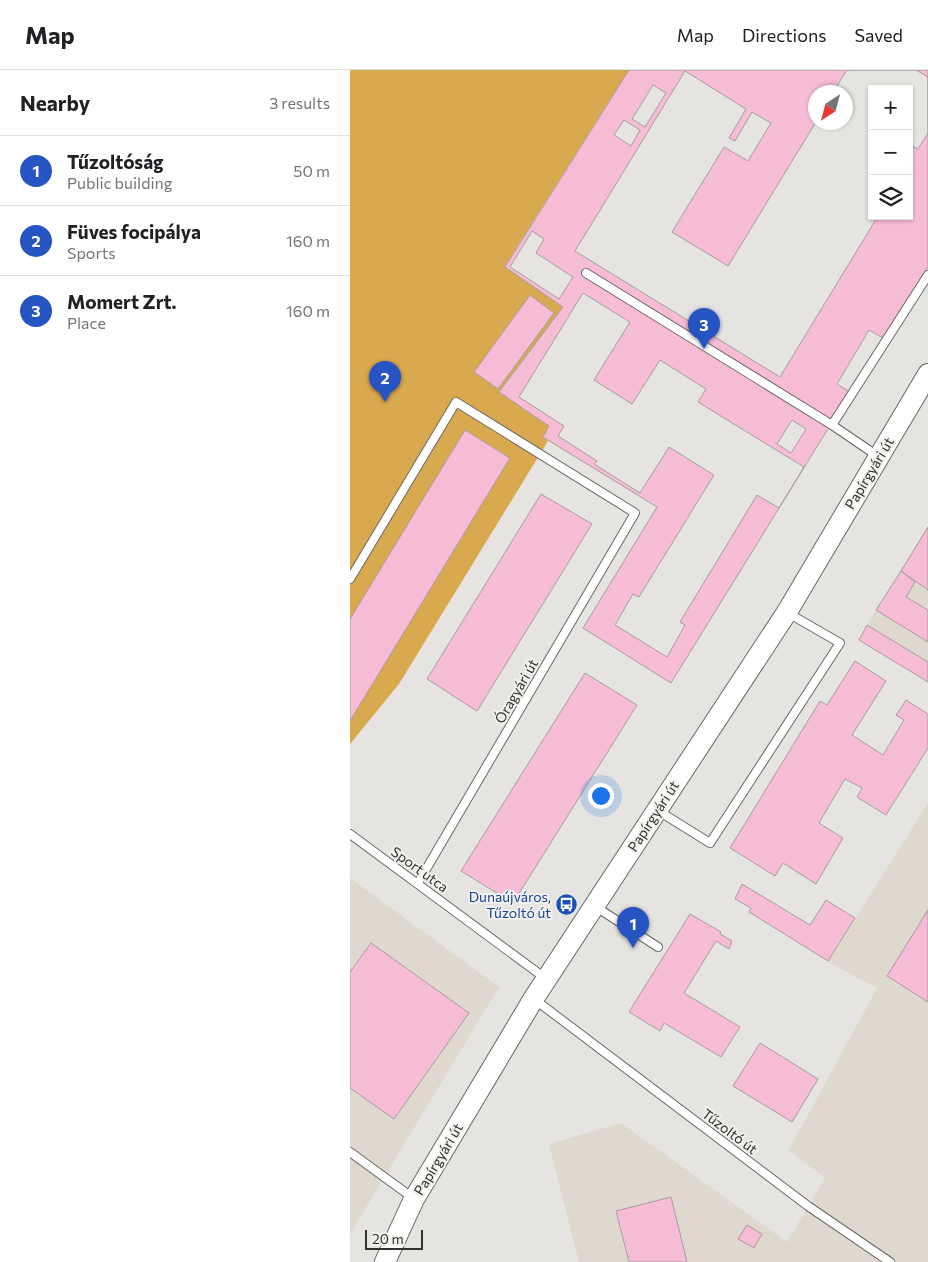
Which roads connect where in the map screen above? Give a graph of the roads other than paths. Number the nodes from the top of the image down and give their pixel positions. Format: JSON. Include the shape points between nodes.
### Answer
{"nodes":[{"id":1,"x":586,"y":273,"type":"dead end"},
{"id":2,"x":928,"y":275,"type":"edge"},
{"id":3,"x":928,"y":374,"type":"edge"},
{"id":4,"x":832,"y":425,"type":"junction"},
{"id":5,"x":879,"y":456,"type":"junction"},
{"id":6,"x":350,"y":579,"type":"edge"},
{"id":7,"x":787,"y":612,"type":"junction"},
{"id":8,"x":657,"y":810,"type":"junction"},
{"id":9,"x":350,"y":834,"type":"edge"},
{"id":10,"x":418,"y":882,"type":"junction"},
{"id":11,"x":594,"y":906,"type":"junction"},
{"id":12,"x":658,"y":947,"type":"dead end"},
{"id":13,"x":546,"y":979,"type":"junction"},
{"id":14,"x":534,"y":998,"type":"junction"},
{"id":15,"x":350,"y":1152,"type":"edge"},
{"id":16,"x":414,"y":1200,"type":"junction"},
{"id":17,"x":385,"y":1262,"type":"edge"},
{"id":18,"x":890,"y":1262,"type":"edge"}],
"edges":[{"from":1,"to":4,"type":"lane"},
{"from":2,"to":4,"type":"lane"},
{"from":3,"to":5,"type":"street","name":"Papírgyári út"},
{"from":4,"to":5,"type":"lane"},
{"from":5,"to":7,"type":"street","name":"Papírgyári út"},
{"from":6,"to":10,"type":"lane","name":"Óragyári út","via":[[456,402],[635,513]]},
{"from":7,"to":8,"type":"street","name":"Papírgyári út"},
{"from":7,"to":8,"type":"lane","via":[[840,643],[721,827],[710,843]]},
{"from":8,"to":11,"type":"street","name":"Papírgyári út"},
{"from":9,"to":10,"type":"lane","name":"Sport utca"},
{"from":10,"to":13,"type":"lane","name":"Sport utca"},
{"from":11,"to":12,"type":"lane"},
{"from":11,"to":13,"type":"street","name":"Papírgyári út"},
{"from":13,"to":14,"type":"street","name":"Papírgyári út"},
{"from":14,"to":16,"type":"street","name":"Papírgyári út"},
{"from":14,"to":18,"type":"lane","name":"Tűzoltó út","via":[[808,1206]]},
{"from":15,"to":16,"type":"lane"},
{"from":16,"to":17,"type":"street","name":"Papírgyári út"}]}
